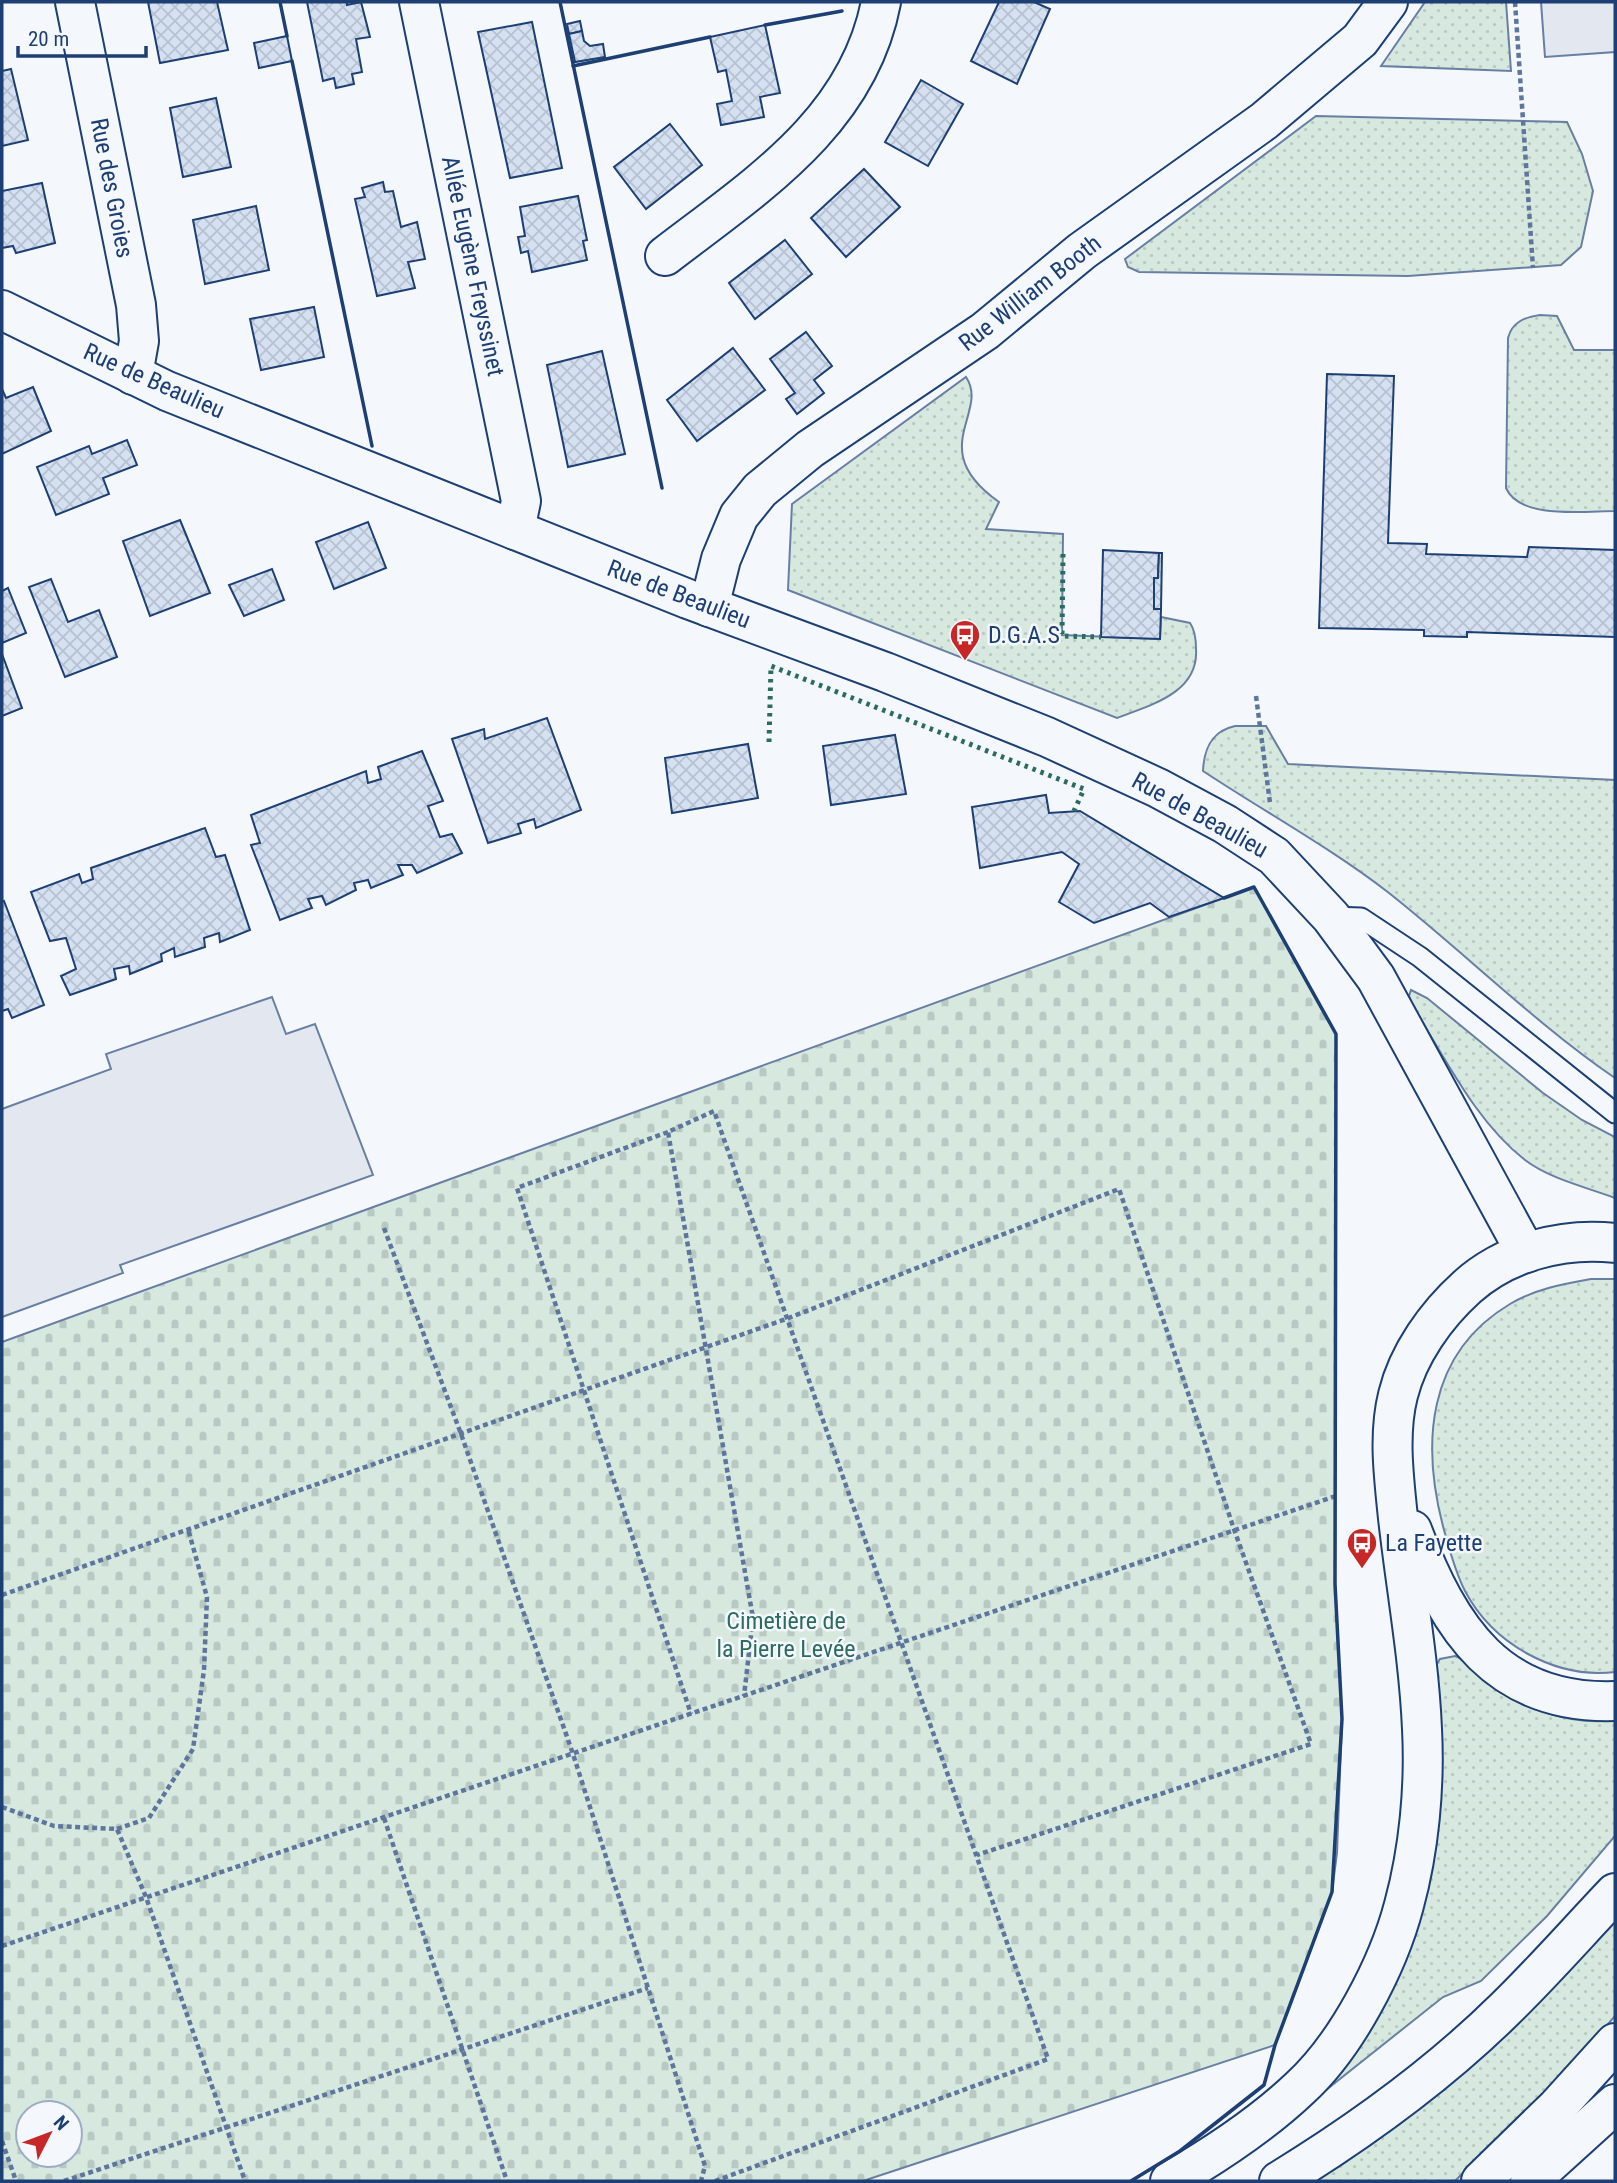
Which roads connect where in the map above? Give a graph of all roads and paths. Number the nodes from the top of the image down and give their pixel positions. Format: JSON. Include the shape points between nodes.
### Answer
{"nodes":[{"id":1,"x":75,"y":2,"type":"edge"},
{"id":2,"x":419,"y":2,"type":"edge"},
{"id":3,"x":881,"y":2,"type":"edge"},
{"id":4,"x":1388,"y":2,"type":"edge"},
{"id":5,"x":1515,"y":2,"type":"edge"},
{"id":6,"x":665,"y":256,"type":"dead end"},
{"id":7,"x":1533,"y":268,"type":"dead end"},
{"id":8,"x":2,"y":310,"type":"edge"},
{"id":9,"x":133,"y":375,"type":"junction"},
{"id":10,"x":515,"y":530,"type":"junction"},
{"id":11,"x":709,"y":607,"type":"junction"},
{"id":12,"x":1256,"y":696,"type":"dead end"},
{"id":13,"x":1274,"y":856,"type":"junction"},
{"id":14,"x":1331,"y":918,"type":"junction"},
{"id":15,"x":1615,"y":1113,"type":"edge"},
{"id":16,"x":668,"y":1132,"type":"junction"},
{"id":17,"x":384,"y":1228,"type":"dead end"},
{"id":18,"x":1615,"y":1243,"type":"edge"},
{"id":19,"x":1526,"y":1253,"type":"junction"},
{"id":20,"x":786,"y":1319,"type":"junction"},
{"id":21,"x":706,"y":1347,"type":"junction"},
{"id":22,"x":585,"y":1390,"type":"junction"},
{"id":23,"x":461,"y":1434,"type":"junction"},
{"id":24,"x":1394,"y":1482,"type":"junction"},
{"id":25,"x":1336,"y":1496,"type":"dead end"},
{"id":26,"x":188,"y":1529,"type":"junction"},
{"id":27,"x":1235,"y":1532,"type":"junction"},
{"id":28,"x":2,"y":1595,"type":"edge"},
{"id":29,"x":903,"y":1643,"type":"junction"},
{"id":30,"x":744,"y":1696,"type":"junction"},
{"id":31,"x":1615,"y":1701,"type":"edge"},
{"id":32,"x":691,"y":1714,"type":"junction"},
{"id":33,"x":573,"y":1754,"type":"junction"},
{"id":34,"x":2,"y":1807,"type":"edge"},
{"id":35,"x":384,"y":1818,"type":"junction"},
{"id":36,"x":117,"y":1829,"type":"junction"},
{"id":37,"x":977,"y":1856,"type":"junction"},
{"id":38,"x":1615,"y":1893,"type":"edge"},
{"id":39,"x":146,"y":1897,"type":"junction"},
{"id":40,"x":2,"y":1945,"type":"edge"},
{"id":41,"x":648,"y":1988,"type":"junction"},
{"id":42,"x":1615,"y":2043,"type":"edge"},
{"id":43,"x":463,"y":2049,"type":"junction"},
{"id":44,"x":1615,"y":2104,"type":"edge"},
{"id":45,"x":226,"y":2128,"type":"junction"},
{"id":46,"x":2,"y":2141,"type":"edge"},
{"id":47,"x":16,"y":2181,"type":"edge"},
{"id":48,"x":64,"y":2181,"type":"edge"},
{"id":49,"x":245,"y":2181,"type":"edge"},
{"id":50,"x":507,"y":2181,"type":"edge"},
{"id":51,"x":701,"y":2181,"type":"edge"},
{"id":52,"x":715,"y":2181,"type":"edge"},
{"id":53,"x":1171,"y":2181,"type":"edge"},
{"id":54,"x":1279,"y":2181,"type":"edge"},
{"id":55,"x":1480,"y":2181,"type":"edge"},
{"id":56,"x":1530,"y":2181,"type":"edge"}],
"edges":[{"from":1,"to":9,"type":"street","name":"Rue des Groies","via":[[136,305],[139,341]]},
{"from":2,"to":10,"type":"street","name":"Allée Eugène Freyssinet","via":[[522,501]]},
{"from":3,"to":6,"type":"street","via":[[869,50],[823,125],[776,171]]},
{"from":4,"to":11,"type":"street","name":"Rue William Booth","via":[[1372,27],[1346,53],[1264,121],[1082,251],[985,331],[810,449],[760,490],[739,516]]},
{"from":5,"to":7,"type":"path"},
{"from":8,"to":9,"type":"street","name":"Rue de Beaulieu"},
{"from":9,"to":10,"type":"street","name":"Rue de Beaulieu"},
{"from":10,"to":11,"type":"street","name":"Rue de Beaulieu"},
{"from":11,"to":13,"type":"street","name":"Rue de Beaulieu","via":[[1047,737],[1158,788]]},
{"from":12,"to":13,"type":"path"},
{"from":13,"to":14,"type":"street","name":"Rue de Beaulieu"},
{"from":14,"to":15,"type":"lane","via":[[1361,918],[1420,957]]},
{"from":14,"to":19,"type":"street","name":"Rue de Beaulieu","via":[[1376,978]]},
{"from":16,"to":20,"type":"path","via":[[714,1111]]},
{"from":16,"to":21,"type":"path"},
{"from":16,"to":22,"type":"path","via":[[517,1188]]},
{"from":17,"to":23,"type":"path"},
{"from":18,"to":19,"type":"street","via":[[1564,1244]]},
{"from":19,"to":24,"type":"street","via":[[1476,1279],[1444,1310],[1419,1346],[1398,1395],[1393,1422]]},
{"from":20,"to":21,"type":"path"},
{"from":20,"to":27,"type":"path","via":[[1119,1189]]},
{"from":20,"to":29,"type":"path"},
{"from":21,"to":22,"type":"path"},
{"from":21,"to":30,"type":"path","via":[[753,1618]]},
{"from":22,"to":23,"type":"path"},
{"from":22,"to":32,"type":"path"},
{"from":23,"to":26,"type":"path"},
{"from":23,"to":33,"type":"path"},
{"from":24,"to":31,"type":"street","via":[[1447,1610],[1482,1654],[1540,1690]]},
{"from":24,"to":53,"type":"street","via":[[1417,1667],[1423,1772],[1409,1878],[1394,1937],[1371,1987],[1320,2067],[1283,2103]]},
{"from":25,"to":27,"type":"path"},
{"from":26,"to":28,"type":"path"},
{"from":26,"to":36,"type":"path","via":[[207,1597],[204,1670],[193,1749],[149,1818]]},
{"from":27,"to":29,"type":"path"},
{"from":27,"to":37,"type":"path","via":[[1311,1744]]},
{"from":29,"to":30,"type":"path"},
{"from":29,"to":37,"type":"path"},
{"from":30,"to":32,"type":"path"},
{"from":32,"to":33,"type":"path"},
{"from":33,"to":35,"type":"path"},
{"from":33,"to":41,"type":"path"},
{"from":34,"to":36,"type":"path","via":[[54,1826]]},
{"from":35,"to":39,"type":"path"},
{"from":35,"to":43,"type":"path"},
{"from":36,"to":39,"type":"path"},
{"from":37,"to":52,"type":"path","via":[[1048,2059]]},
{"from":38,"to":54,"type":"street","via":[[1503,2011],[1430,2075]]},
{"from":39,"to":40,"type":"path"},
{"from":39,"to":45,"type":"path"},
{"from":41,"to":43,"type":"path"},
{"from":41,"to":51,"type":"path","via":[[705,2166]]},
{"from":42,"to":55,"type":"street"},
{"from":43,"to":45,"type":"path"},
{"from":43,"to":50,"type":"path"},
{"from":44,"to":56,"type":"street"},
{"from":45,"to":48,"type":"path"},
{"from":45,"to":49,"type":"path"},
{"from":46,"to":47,"type":"path"}]}
